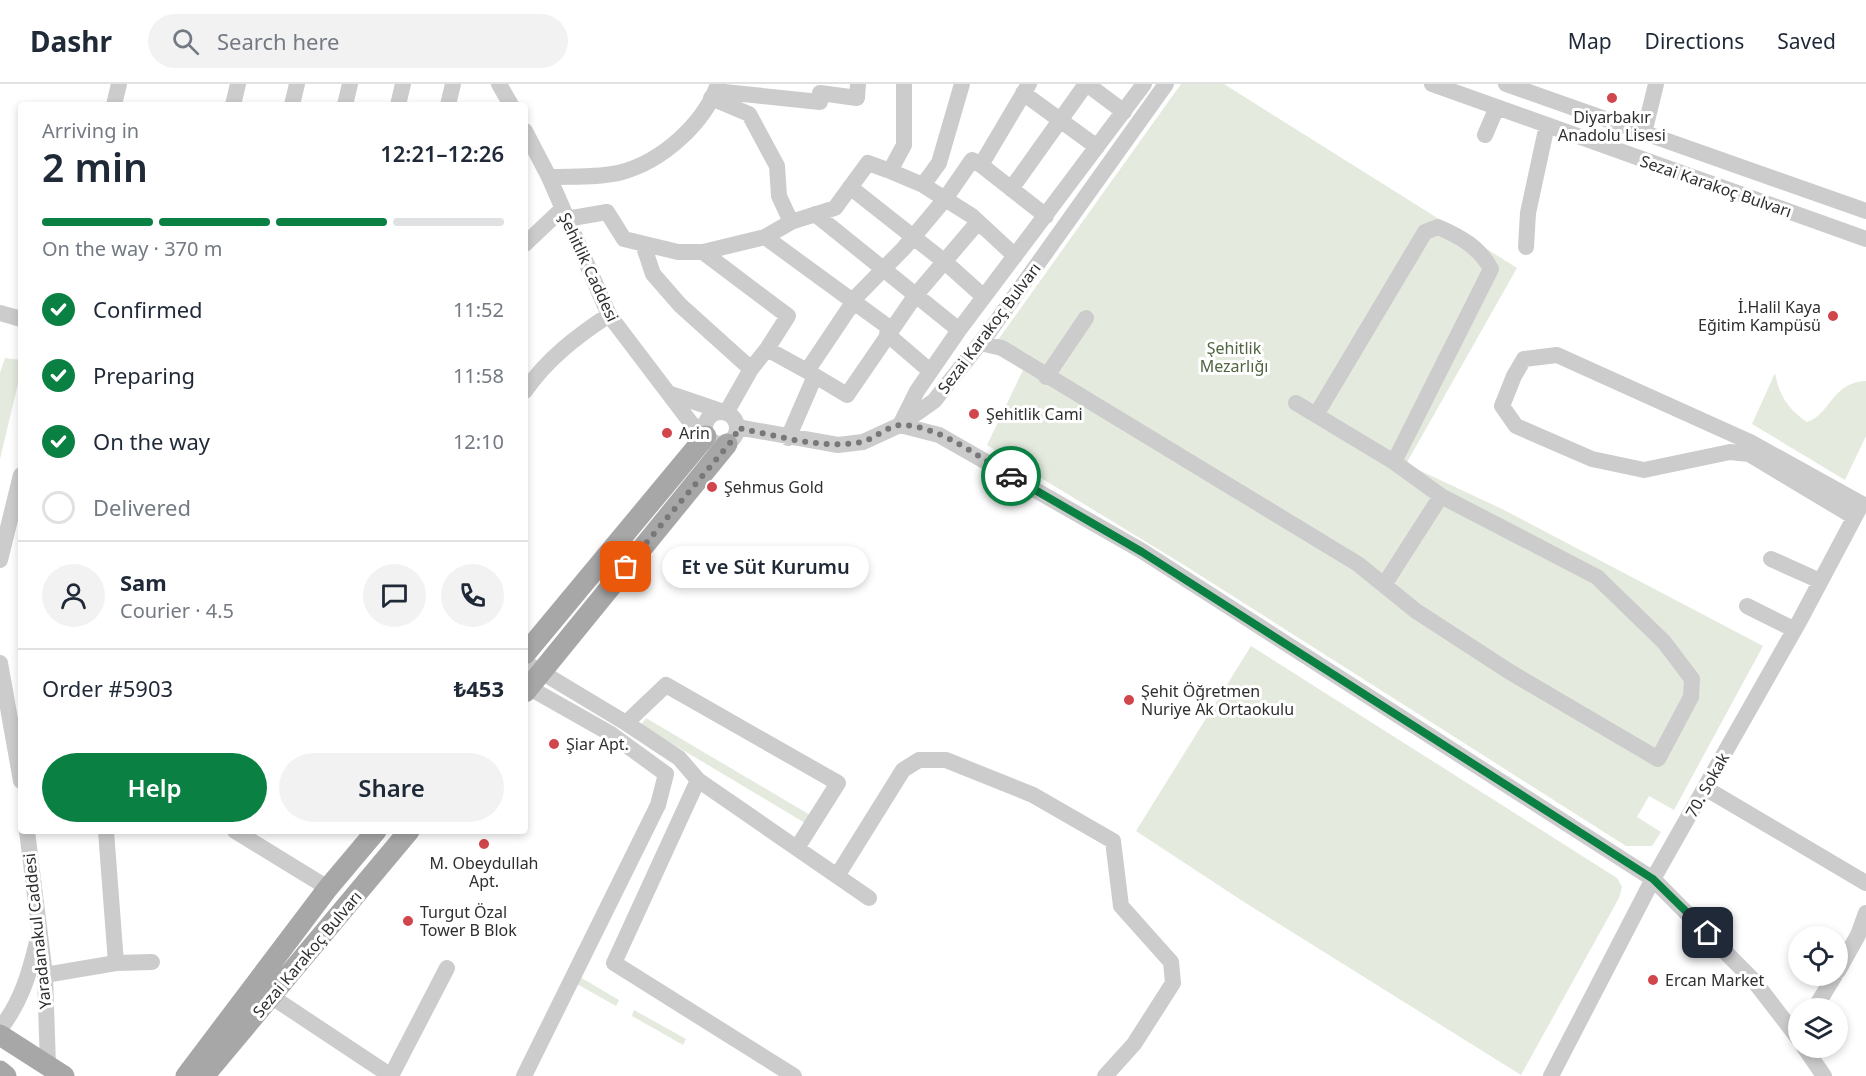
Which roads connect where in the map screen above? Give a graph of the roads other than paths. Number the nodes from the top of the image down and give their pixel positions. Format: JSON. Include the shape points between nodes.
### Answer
{"nodes":[{"id":1,"x":119,"y":84,"type":"edge"},
{"id":2,"x":238,"y":84,"type":"edge"},
{"id":3,"x":297,"y":84,"type":"edge"},
{"id":4,"x":350,"y":84,"type":"edge"},
{"id":5,"x":403,"y":84,"type":"edge"},
{"id":6,"x":453,"y":84,"type":"edge"},
{"id":7,"x":499,"y":84,"type":"edge"},
{"id":8,"x":858,"y":84,"type":"edge"},
{"id":9,"x":904,"y":84,"type":"edge"},
{"id":10,"x":962,"y":84,"type":"edge"},
{"id":11,"x":1087,"y":84,"type":"edge"},
{"id":12,"x":1144,"y":84,"type":"edge"},
{"id":13,"x":1166,"y":84,"type":"edge"},
{"id":14,"x":1432,"y":84,"type":"edge"},
{"id":15,"x":1506,"y":84,"type":"edge"},
{"id":16,"x":1656,"y":84,"type":"edge"},
{"id":17,"x":820,"y":88,"type":"edge"},
{"id":18,"x":1026,"y":89,"type":"edge"},
{"id":19,"x":715,"y":91,"type":"edge"},
{"id":20,"x":115,"y":102,"type":"edge"},
{"id":21,"x":234,"y":102,"type":"edge"},
{"id":22,"x":293,"y":102,"type":"edge"},
{"id":23,"x":346,"y":102,"type":"edge"},
{"id":24,"x":399,"y":102,"type":"edge"},
{"id":25,"x":449,"y":102,"type":"edge"},
{"id":26,"x":509,"y":102,"type":"edge"},
{"id":27,"x":1497,"y":107,"type":"junction"},
{"id":28,"x":1124,"y":112,"type":"junction"},
{"id":29,"x":1060,"y":121,"type":"junction"},
{"id":30,"x":1547,"y":125,"type":"junction"},
{"id":31,"x":1644,"y":133,"type":"junction"},
{"id":32,"x":1485,"y":135,"type":"dead end"},
{"id":33,"x":528,"y":137,"type":"edge"},
{"id":34,"x":1097,"y":147,"type":"junction"},
{"id":35,"x":981,"y":165,"type":"junction"},
{"id":36,"x":890,"y":171,"type":"junction"},
{"id":37,"x":549,"y":177,"type":"junction"},
{"id":38,"x":923,"y":185,"type":"junction"},
{"id":39,"x":850,"y":187,"type":"junction"},
{"id":40,"x":1011,"y":189,"type":"junction"},
{"id":41,"x":945,"y":199,"type":"junction"},
{"id":42,"x":1866,"y":211,"type":"edge"},
{"id":43,"x":564,"y":214,"type":"junction"},
{"id":44,"x":815,"y":214,"type":"junction"},
{"id":45,"x":1046,"y":216,"type":"junction"},
{"id":46,"x":791,"y":222,"type":"junction"},
{"id":47,"x":978,"y":222,"type":"junction"},
{"id":48,"x":765,"y":237,"type":"junction"},
{"id":49,"x":912,"y":238,"type":"junction"},
{"id":50,"x":1866,"y":238,"type":"edge"},
{"id":51,"x":528,"y":242,"type":"edge"},
{"id":52,"x":643,"y":244,"type":"junction"},
{"id":53,"x":1526,"y":248,"type":"dead end"},
{"id":54,"x":703,"y":252,"type":"junction"},
{"id":55,"x":1014,"y":256,"type":"junction"},
{"id":56,"x":945,"y":262,"type":"junction"},
{"id":57,"x":882,"y":270,"type":"junction"},
{"id":58,"x":915,"y":296,"type":"junction"},
{"id":59,"x":984,"y":297,"type":"junction"},
{"id":60,"x":854,"y":301,"type":"junction"},
{"id":61,"x":0,"y":313,"type":"edge"},
{"id":62,"x":609,"y":315,"type":"junction"},
{"id":63,"x":18,"y":318,"type":"edge"},
{"id":64,"x":1086,"y":318,"type":"dead end"},
{"id":65,"x":959,"y":330,"type":"junction"},
{"id":66,"x":889,"y":332,"type":"junction"},
{"id":67,"x":980,"y":343,"type":"junction"},
{"id":68,"x":767,"y":349,"type":"junction"},
{"id":69,"x":750,"y":369,"type":"junction"},
{"id":70,"x":930,"y":371,"type":"junction"},
{"id":71,"x":811,"y":374,"type":"junction"},
{"id":72,"x":1046,"y":377,"type":"junction"},
{"id":73,"x":528,"y":387,"type":"edge"},
{"id":74,"x":671,"y":394,"type":"junction"},
{"id":75,"x":1296,"y":403,"type":"dead end"},
{"id":76,"x":725,"y":413,"type":"junction"},
{"id":77,"x":1316,"y":415,"type":"junction"},
{"id":78,"x":900,"y":425,"type":"junction"},
{"id":79,"x":706,"y":436,"type":"junction"},
{"id":80,"x":732,"y":436,"type":"junction"},
{"id":81,"x":788,"y":438,"type":"junction"},
{"id":82,"x":1394,"y":462,"type":"junction"},
{"id":83,"x":1441,"y":496,"type":"junction"},
{"id":84,"x":18,"y":497,"type":"edge"},
{"id":85,"x":1861,"y":508,"type":"edge"},
{"id":86,"x":14,"y":526,"type":"edge"},
{"id":87,"x":1771,"y":559,"type":"dead end"},
{"id":88,"x":0,"y":560,"type":"edge"},
{"id":89,"x":1821,"y":581,"type":"junction"},
{"id":90,"x":1384,"y":585,"type":"junction"},
{"id":91,"x":1747,"y":606,"type":"dead end"},
{"id":92,"x":1793,"y":629,"type":"junction"},
{"id":93,"x":528,"y":650,"type":"edge"},
{"id":94,"x":0,"y":663,"type":"edge"},
{"id":95,"x":529,"y":677,"type":"edge"},
{"id":96,"x":626,"y":723,"type":"junction"},
{"id":97,"x":18,"y":748,"type":"edge"},
{"id":98,"x":698,"y":780,"type":"junction"},
{"id":99,"x":1705,"y":788,"type":"junction"},
{"id":100,"x":27,"y":834,"type":"edge"},
{"id":101,"x":106,"y":834,"type":"edge"},
{"id":102,"x":240,"y":834,"type":"edge"},
{"id":103,"x":373,"y":834,"type":"edge"},
{"id":104,"x":407,"y":834,"type":"edge"},
{"id":105,"x":797,"y":848,"type":"junction"},
{"id":106,"x":837,"y":876,"type":"junction"},
{"id":107,"x":1653,"y":879,"type":"junction"},
{"id":108,"x":1866,"y":883,"type":"edge"},
{"id":109,"x":328,"y":888,"type":"junction"},
{"id":110,"x":869,"y":898,"type":"dead end"},
{"id":111,"x":1866,"y":913,"type":"edge"},
{"id":112,"x":39,"y":936,"type":"junction"},
{"id":113,"x":1862,"y":937,"type":"edge"},
{"id":114,"x":1848,"y":956,"type":"edge"},
{"id":115,"x":152,"y":962,"type":"dead end"},
{"id":116,"x":116,"y":963,"type":"junction"},
{"id":117,"x":447,"y":968,"type":"dead end"},
{"id":118,"x":45,"y":975,"type":"junction"},
{"id":119,"x":272,"y":997,"type":"junction"},
{"id":120,"x":1788,"y":1021,"type":"edge"},
{"id":121,"x":0,"y":1029,"type":"edge"},
{"id":122,"x":0,"y":1035,"type":"edge"},
{"id":123,"x":1812,"y":1058,"type":"edge"},
{"id":124,"x":56,"y":1071,"type":"edge"},
{"id":125,"x":186,"y":1076,"type":"edge"},
{"id":126,"x":204,"y":1076,"type":"edge"},
{"id":127,"x":391,"y":1076,"type":"edge"},
{"id":128,"x":524,"y":1076,"type":"edge"},
{"id":129,"x":794,"y":1076,"type":"edge"},
{"id":130,"x":1105,"y":1076,"type":"edge"},
{"id":131,"x":1551,"y":1076,"type":"edge"},
{"id":132,"x":1824,"y":1076,"type":"edge"}],
"edges":[{"from":1,"to":20,"type":"street"},
{"from":2,"to":21,"type":"street"},
{"from":3,"to":22,"type":"street"},
{"from":4,"to":23,"type":"street"},
{"from":5,"to":24,"type":"street"},
{"from":6,"to":25,"type":"street"},
{"from":7,"to":26,"type":"street"},
{"from":8,"to":17,"type":"street","via":[[857,98]]},
{"from":9,"to":36,"type":"street","via":[[904,145]]},
{"from":10,"to":38,"type":"street","via":[[939,163]]},
{"from":11,"to":28,"type":"street"},
{"from":11,"to":29,"type":"street"},
{"from":12,"to":28,"type":"street"},
{"from":13,"to":67,"type":"street","name":"Sezai Karakoç Bulvarı"},
{"from":14,"to":27,"type":"street","name":"Sezai Karakoç Bulvarı"},
{"from":15,"to":31,"type":"street"},
{"from":16,"to":31,"type":"street"},
{"from":17,"to":19,"type":"street","via":[[820,102]]},
{"from":18,"to":29,"type":"street"},
{"from":18,"to":35,"type":"street"},
{"from":19,"to":37,"type":"street","via":[[693,124],[658,157],[621,172]]},
{"from":19,"to":46,"type":"street","via":[[749,114],[777,166],[779,196]]},
{"from":27,"to":30,"type":"street","name":"Sezai Karakoç Bulvarı"},
{"from":27,"to":32,"type":"street"},
{"from":28,"to":34,"type":"street"},
{"from":29,"to":34,"type":"street"},
{"from":29,"to":40,"type":"street"},
{"from":30,"to":50,"type":"street","name":"Sezai Karakoç Bulvarı"},
{"from":30,"to":53,"type":"street","via":[[1528,213]]},
{"from":31,"to":42,"type":"street"},
{"from":33,"to":37,"type":"street","name":"Şehitlik Caddesi"},
{"from":34,"to":45,"type":"street"},
{"from":35,"to":40,"type":"street"},
{"from":35,"to":41,"type":"street","via":[[972,160]]},
{"from":36,"to":38,"type":"street"},
{"from":36,"to":39,"type":"street","via":[[867,163]]},
{"from":37,"to":43,"type":"street","name":"Şehitlik Caddesi"},
{"from":38,"to":41,"type":"street"},
{"from":39,"to":44,"type":"street","via":[[835,208]]},
{"from":39,"to":49,"type":"street"},
{"from":40,"to":45,"type":"street"},
{"from":41,"to":47,"type":"street"},
{"from":41,"to":49,"type":"street"},
{"from":43,"to":51,"type":"street"},
{"from":43,"to":52,"type":"street","via":[[607,212],[624,239]]},
{"from":43,"to":62,"type":"street","name":"Şehitlik Caddesi"},
{"from":44,"to":46,"type":"street"},
{"from":44,"to":57,"type":"street"},
{"from":45,"to":55,"type":"street"},
{"from":46,"to":48,"type":"street"},
{"from":47,"to":55,"type":"street"},
{"from":47,"to":56,"type":"street"},
{"from":48,"to":54,"type":"street"},
{"from":48,"to":60,"type":"street"},
{"from":49,"to":56,"type":"street"},
{"from":49,"to":57,"type":"street"},
{"from":52,"to":54,"type":"street","via":[[678,252]]},
{"from":52,"to":69,"type":"street","via":[[652,274]]},
{"from":54,"to":68,"type":"street","via":[[788,316]]},
{"from":55,"to":59,"type":"street"},
{"from":56,"to":58,"type":"street"},
{"from":56,"to":59,"type":"street"},
{"from":57,"to":58,"type":"street"},
{"from":57,"to":60,"type":"street"},
{"from":58,"to":65,"type":"street"},
{"from":58,"to":66,"type":"street"},
{"from":59,"to":65,"type":"street"},
{"from":60,"to":66,"type":"street"},
{"from":60,"to":71,"type":"street"},
{"from":61,"to":63,"type":"street"},
{"from":62,"to":73,"type":"street","via":[[577,336]]},
{"from":62,"to":74,"type":"street","name":"Şehitlik Caddesi"},
{"from":64,"to":72,"type":"street"},
{"from":65,"to":70,"type":"street"},
{"from":66,"to":70,"type":"street"},
{"from":66,"to":71,"type":"street","via":[[847,395]]},
{"from":67,"to":72,"type":"street","via":[[1002,348]]},
{"from":67,"to":78,"type":"street","name":"Sezai Karakoç Bulvarı","via":[[934,401]]},
{"from":68,"to":69,"type":"street"},
{"from":68,"to":71,"type":"street"},
{"from":69,"to":76,"type":"street"},
{"from":70,"to":78,"type":"street"},
{"from":71,"to":81,"type":"street"},
{"from":72,"to":90,"type":"street","via":[[1358,564]]},
{"from":74,"to":76,"type":"street"},
{"from":74,"to":79,"type":"street","name":"Şehitlik Caddesi","via":[[691,423]]},
{"from":75,"to":77,"type":"street"},
{"from":76,"to":79,"type":"street","via":[[710,417],[705,426]]},
{"from":76,"to":80,"type":"street","via":[[734,418]]},
{"from":77,"to":82,"type":"street"},
{"from":77,"to":82,"type":"street","via":[[1425,232],[1437,227],[1457,235],[1482,252],[1491,269]]},
{"from":78,"to":81,"type":"street","name":"Sezai Karakoç Bulvarı","via":[[863,442],[838,445]]},
{"from":78,"to":107,"type":"street","via":[[939,435],[1142,552]]},
{"from":79,"to":80,"type":"street","via":[[712,443]]},
{"from":79,"to":93,"type":"main road"},
{"from":80,"to":81,"type":"street","name":"Sezai Karakoç Bulvarı"},
{"from":80,"to":95,"type":"main road"},
{"from":82,"to":83,"type":"street"},
{"from":83,"to":90,"type":"street"},
{"from":83,"to":90,"type":"street","via":[[1596,577],[1664,642],[1692,679],[1691,697],[1658,759],[1510,672],[1416,611]]},
{"from":84,"to":86,"type":"street"},
{"from":85,"to":85,"type":"street","via":[[1750,442],[1557,356],[1524,359],[1502,406],[1516,426],[1592,459],[1644,471],[1730,452],[1749,454]]},
{"from":85,"to":89,"type":"street","name":"70. Sokak"},
{"from":86,"to":88,"type":"street"},
{"from":87,"to":89,"type":"street"},
{"from":89,"to":92,"type":"street","name":"70. Sokak"},
{"from":91,"to":92,"type":"street"},
{"from":92,"to":99,"type":"street","name":"70. Sokak"},
{"from":94,"to":97,"type":"street"},
{"from":95,"to":96,"type":"street"},
{"from":95,"to":128,"type":"street","via":[[666,774],[658,805]]},
{"from":96,"to":98,"type":"street","via":[[679,758]]},
{"from":96,"to":105,"type":"street","via":[[666,685],[838,783]]},
{"from":98,"to":105,"type":"street"},
{"from":98,"to":129,"type":"street","via":[[614,963]]},
{"from":99,"to":107,"type":"street","name":"70. Sokak"},
{"from":99,"to":108,"type":"street"},
{"from":100,"to":112,"type":"street","name":"Yaradanakul Caddesi"},
{"from":101,"to":116,"type":"street"},
{"from":102,"to":109,"type":"street"},
{"from":103,"to":109,"type":"main road","name":"Sezai Karakoç Bulvarı"},
{"from":104,"to":119,"type":"main road","name":"Sezai Karakoç Bulvarı"},
{"from":105,"to":106,"type":"street"},
{"from":106,"to":110,"type":"street"},
{"from":106,"to":130,"type":"street","via":[[903,770],[919,760],[946,760],[1034,795],[1113,841],[1121,906],[1171,962],[1173,983],[1134,1044]]},
{"from":107,"to":120,"type":"street","via":[[1754,981]]},
{"from":107,"to":131,"type":"street","name":"70. Sokak"},
{"from":109,"to":125,"type":"main road","name":"Sezai Karakoç Bulvarı"},
{"from":111,"to":113,"type":"street"},
{"from":112,"to":118,"type":"street","name":"Yaradanakul Caddesi"},
{"from":112,"to":121,"type":"street","via":[[16,1008]]},
{"from":113,"to":114,"type":"street"},
{"from":115,"to":116,"type":"street"},
{"from":116,"to":118,"type":"street"},
{"from":117,"to":127,"type":"street"},
{"from":118,"to":124,"type":"street","name":"Yaradanakul Caddesi"},
{"from":119,"to":126,"type":"main road","name":"Sezai Karakoç Bulvarı"},
{"from":119,"to":127,"type":"street"},
{"from":122,"to":124,"type":"main road"},
{"from":123,"to":132,"type":"street"}]}
